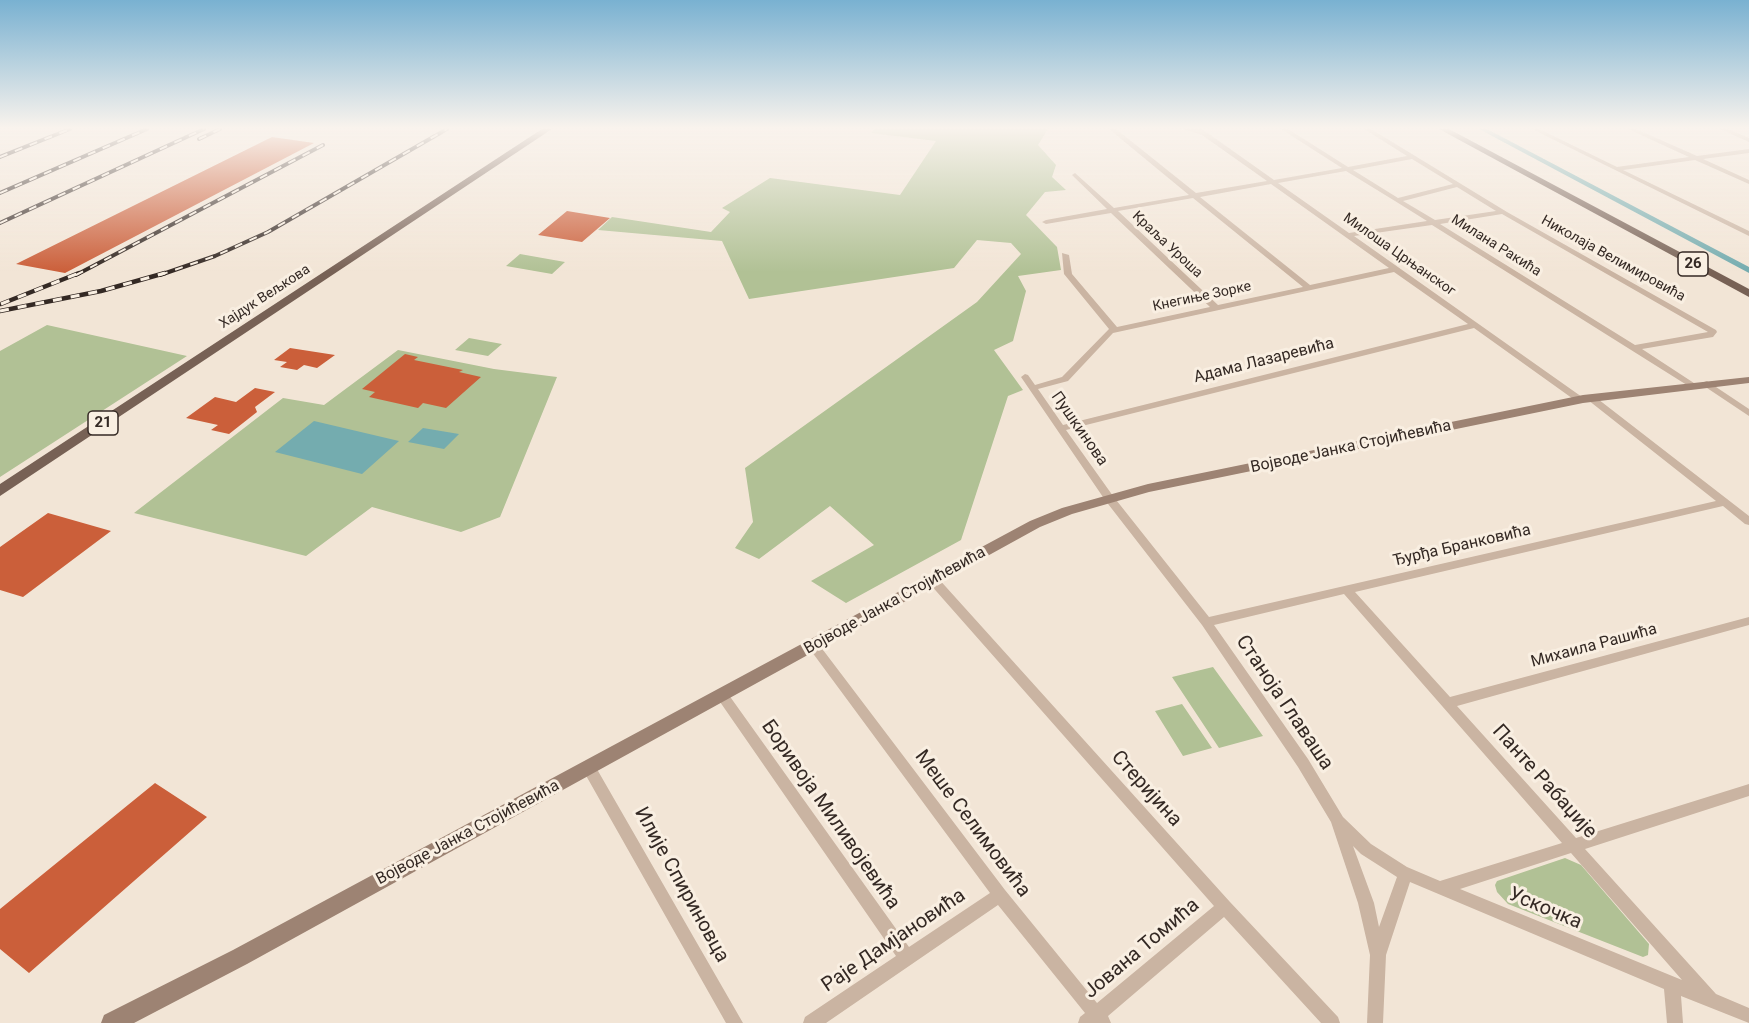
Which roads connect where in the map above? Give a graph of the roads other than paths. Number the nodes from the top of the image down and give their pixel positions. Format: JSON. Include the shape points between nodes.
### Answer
{"nodes":[{"id":1,"x":476,"y":177,"type":"edge"},
{"id":2,"x":1078,"y":177,"type":"edge"},
{"id":3,"x":1172,"y":177,"type":"edge"},
{"id":4,"x":1266,"y":177,"type":"edge"},
{"id":5,"x":1302,"y":177,"type":"edge"},
{"id":6,"x":1362,"y":177,"type":"edge"},
{"id":7,"x":1445,"y":177,"type":"edge"},
{"id":8,"x":1531,"y":177,"type":"edge"},
{"id":9,"x":1632,"y":177,"type":"edge"},
{"id":10,"x":1273,"y":182,"type":"junction"},
{"id":11,"x":1458,"y":185,"type":"junction"},
{"id":12,"x":1196,"y":196,"type":"junction"},
{"id":13,"x":1397,"y":200,"type":"junction"},
{"id":14,"x":1112,"y":211,"type":"junction"},
{"id":15,"x":1504,"y":212,"type":"junction"},
{"id":16,"x":1046,"y":222,"type":"dead end"},
{"id":17,"x":1434,"y":223,"type":"junction"},
{"id":18,"x":1749,"y":234,"type":"edge"},
{"id":19,"x":1349,"y":236,"type":"junction"},
{"id":20,"x":1641,"y":237,"type":"junction"},
{"id":21,"x":1065,"y":255,"type":"dead end"},
{"id":22,"x":1396,"y":269,"type":"junction"},
{"id":23,"x":1309,"y":288,"type":"junction"},
{"id":24,"x":1749,"y":297,"type":"edge"},
{"id":25,"x":1216,"y":308,"type":"junction"},
{"id":26,"x":1476,"y":325,"type":"junction"},
{"id":27,"x":1115,"y":330,"type":"junction"},
{"id":28,"x":1633,"y":348,"type":"junction"},
{"id":29,"x":1025,"y":377,"type":"dead end"},
{"id":30,"x":1749,"y":380,"type":"edge"},
{"id":31,"x":1700,"y":385,"type":"junction"},
{"id":32,"x":1033,"y":388,"type":"junction"},
{"id":33,"x":1585,"y":399,"type":"junction"},
{"id":34,"x":1749,"y":413,"type":"edge"},
{"id":35,"x":1061,"y":428,"type":"junction"},
{"id":36,"x":0,"y":491,"type":"edge"},
{"id":37,"x":1109,"y":498,"type":"junction"},
{"id":38,"x":1725,"y":502,"type":"junction"},
{"id":39,"x":1749,"y":521,"type":"edge"},
{"id":40,"x":933,"y":580,"type":"junction"},
{"id":41,"x":1347,"y":590,"type":"junction"},
{"id":42,"x":1749,"y":621,"type":"edge"},
{"id":43,"x":1206,"y":622,"type":"junction"},
{"id":44,"x":813,"y":645,"type":"junction"},
{"id":45,"x":722,"y":695,"type":"junction"},
{"id":46,"x":1448,"y":704,"type":"junction"},
{"id":47,"x":589,"y":768,"type":"junction"},
{"id":48,"x":1749,"y":790,"type":"edge"},
{"id":49,"x":1336,"y":820,"type":"junction"},
{"id":50,"x":1574,"y":845,"type":"junction"},
{"id":51,"x":1406,"y":874,"type":"junction"},
{"id":52,"x":1440,"y":888,"type":"junction"},
{"id":53,"x":1000,"y":895,"type":"junction"},
{"id":54,"x":1225,"y":907,"type":"junction"},
{"id":55,"x":1378,"y":955,"type":"junction"},
{"id":56,"x":906,"y":957,"type":"junction"},
{"id":57,"x":1672,"y":984,"type":"junction"},
{"id":58,"x":1712,"y":1001,"type":"junction"},
{"id":59,"x":150,"y":1004,"type":"junction"},
{"id":60,"x":1749,"y":1016,"type":"edge"},
{"id":61,"x":1095,"y":1020,"type":"edge"},
{"id":62,"x":112,"y":1023,"type":"edge"},
{"id":63,"x":129,"y":1023,"type":"edge"},
{"id":64,"x":735,"y":1023,"type":"edge"},
{"id":65,"x":811,"y":1023,"type":"edge"},
{"id":66,"x":1332,"y":1023,"type":"edge"},
{"id":67,"x":1375,"y":1023,"type":"edge"},
{"id":68,"x":1675,"y":1023,"type":"edge"}],
"edges":[{"from":1,"to":36,"type":"main road","name":"Хајдук Вељкова","number":"21"},
{"from":2,"to":14,"type":"street","name":"Краља Уроша"},
{"from":3,"to":12,"type":"street"},
{"from":4,"to":10,"type":"street","name":"Милоша Црњанског"},
{"from":5,"to":10,"type":"street"},
{"from":6,"to":13,"type":"street","name":"Милана Ракића"},
{"from":7,"to":11,"type":"street","name":"Николаја Велимировића"},
{"from":8,"to":20,"type":"main road","number":"26"},
{"from":9,"to":18,"type":"street"},
{"from":10,"to":12,"type":"street"},
{"from":10,"to":19,"type":"street","name":"Милоша Црњанског"},
{"from":11,"to":13,"type":"street"},
{"from":11,"to":15,"type":"street","name":"Николаја Велимировића"},
{"from":12,"to":14,"type":"street"},
{"from":12,"to":23,"type":"street"},
{"from":13,"to":17,"type":"street","name":"Милана Ракића"},
{"from":14,"to":16,"type":"street"},
{"from":14,"to":25,"type":"street","name":"Краља Уроша"},
{"from":15,"to":17,"type":"street"},
{"from":15,"to":28,"type":"street","name":"Николаја Велимировића","via":[[1713,332]]},
{"from":17,"to":19,"type":"street"},
{"from":17,"to":28,"type":"street","name":"Милана Ракића"},
{"from":19,"to":22,"type":"street","name":"Милоша Црњанског"},
{"from":20,"to":24,"type":"main road","number":"26"},
{"from":20,"to":24,"type":"main road","number":"26"},
{"from":21,"to":27,"type":"street","via":[[1068,274]]},
{"from":22,"to":23,"type":"street","name":"Кнегиње Зорке"},
{"from":22,"to":26,"type":"street","name":"Милоша Црњанског"},
{"from":23,"to":25,"type":"street","name":"Кнегиње Зорке"},
{"from":25,"to":27,"type":"street","name":"Кнегиње Зорке"},
{"from":26,"to":33,"type":"street","name":"Милоша Црњанског"},
{"from":26,"to":35,"type":"street","name":"Адама Лазаревића"},
{"from":27,"to":32,"type":"street","name":"Кнегиње Зорке","via":[[1105,334],[1065,379]]},
{"from":28,"to":31,"type":"street","name":"Милана Ракића"},
{"from":29,"to":32,"type":"street","name":"Пушкинова"},
{"from":30,"to":31,"type":"street","name":"Војводе Јанка Стојићевића"},
{"from":31,"to":33,"type":"street","name":"Војводе Јанка Стојићевића"},
{"from":31,"to":34,"type":"street","name":"Милана Ракића"},
{"from":32,"to":35,"type":"street","name":"Пушкинова"},
{"from":33,"to":37,"type":"street","name":"Војводе Јанка Стојићевића"},
{"from":33,"to":38,"type":"street","name":"Милоша Црњанског"},
{"from":35,"to":37,"type":"street","name":"Пушкинова"},
{"from":37,"to":40,"type":"street","name":"Војводе Јанка Стојићевића","via":[[1035,524]]},
{"from":37,"to":43,"type":"street","name":"Станоја Главаша"},
{"from":38,"to":39,"type":"street","name":"Милоша Црњанског"},
{"from":38,"to":41,"type":"street","name":"Ђурђа Бранковића"},
{"from":40,"to":44,"type":"street","name":"Војводе Јанка Стојићевића"},
{"from":40,"to":54,"type":"street","name":"Стеријина"},
{"from":41,"to":43,"type":"street","name":"Ђурђа Бранковића"},
{"from":41,"to":46,"type":"street","name":"Панте Рабаџије"},
{"from":42,"to":46,"type":"street","name":"Михаила Рашића"},
{"from":43,"to":49,"type":"street","name":"Станоја Главаша","via":[[1303,763]]},
{"from":44,"to":45,"type":"street","name":"Војводе Јанка Стојићевића"},
{"from":44,"to":53,"type":"street","name":"Меше Селимовића"},
{"from":45,"to":47,"type":"street","name":"Војводе Јанка Стојићевића"},
{"from":45,"to":56,"type":"street","name":"Боривоја Миливојевића"},
{"from":46,"to":50,"type":"street","name":"Панте Рабаџије"},
{"from":47,"to":59,"type":"street","name":"Војводе Јанка Стојићевића"},
{"from":47,"to":64,"type":"street","name":"Илије Спириновца"},
{"from":48,"to":50,"type":"street"},
{"from":49,"to":51,"type":"street","name":"Ускочка","via":[[1366,849]]},
{"from":49,"to":55,"type":"street","name":"Станоја Главаша","via":[[1366,903]]},
{"from":50,"to":52,"type":"street"},
{"from":50,"to":58,"type":"street","name":"Панте Рабаџије"},
{"from":51,"to":52,"type":"street","name":"Ускочка"},
{"from":51,"to":55,"type":"street"},
{"from":52,"to":57,"type":"street","name":"Ускочка"},
{"from":53,"to":56,"type":"street","name":"Раје Дамјановића"},
{"from":53,"to":61,"type":"street","name":"Меше Селимовића"},
{"from":54,"to":61,"type":"street","name":"Јована Томића"},
{"from":54,"to":66,"type":"street","name":"Стеријина"},
{"from":55,"to":67,"type":"street"},
{"from":56,"to":65,"type":"street","name":"Раје Дамјановића"},
{"from":57,"to":58,"type":"street","name":"Ускочка"},
{"from":57,"to":68,"type":"street"},
{"from":58,"to":60,"type":"street","name":"Ускочка"},
{"from":59,"to":62,"type":"street","name":"Војводе Јанка Стојићевића"},
{"from":59,"to":63,"type":"street"}]}
